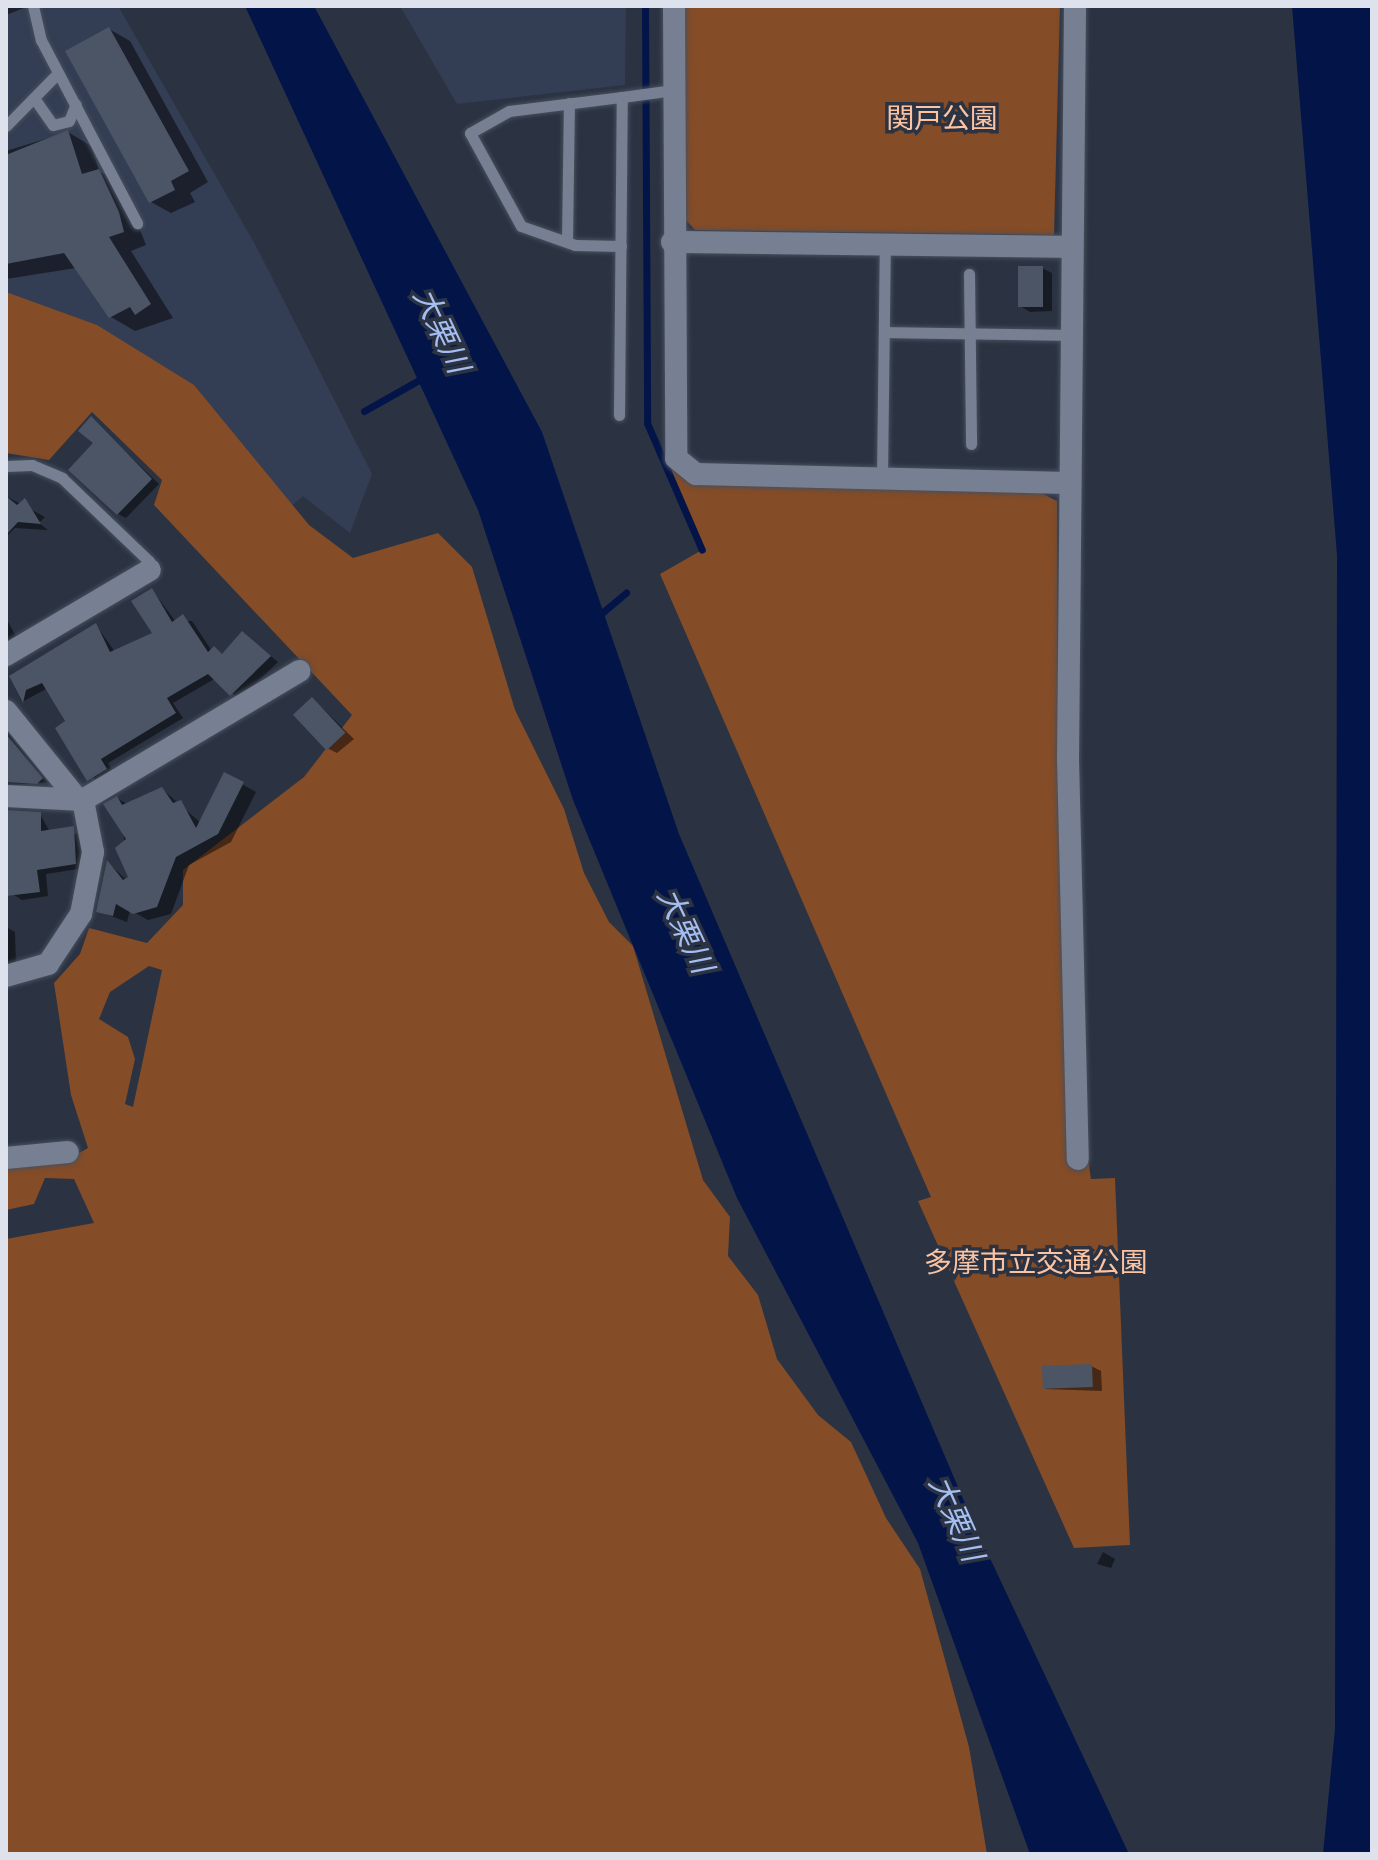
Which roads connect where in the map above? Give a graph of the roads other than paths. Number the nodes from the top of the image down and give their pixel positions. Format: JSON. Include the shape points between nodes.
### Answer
{"nodes":[{"id":1,"x":33,"y":6,"type":"edge"},
{"id":2,"x":674,"y":6,"type":"edge"},
{"id":3,"x":1075,"y":6,"type":"edge"},
{"id":4,"x":58,"y":73,"type":"junction"},
{"id":5,"x":666,"y":91,"type":"junction"},
{"id":6,"x":626,"y":96,"type":"junction"},
{"id":7,"x":34,"y":98,"type":"junction"},
{"id":8,"x":569,"y":103,"type":"junction"},
{"id":9,"x":76,"y":104,"type":"junction"},
{"id":10,"x":6,"y":126,"type":"edge"},
{"id":11,"x":137,"y":223,"type":"dead end"},
{"id":12,"x":567,"y":242,"type":"junction"},
{"id":13,"x":672,"y":242,"type":"junction"},
{"id":14,"x":885,"y":244,"type":"junction"},
{"id":15,"x":621,"y":246,"type":"junction"},
{"id":16,"x":1070,"y":247,"type":"junction"},
{"id":17,"x":969,"y":274,"type":"dead end"},
{"id":18,"x":884,"y":332,"type":"junction"},
{"id":19,"x":970,"y":333,"type":"junction"},
{"id":20,"x":1070,"y":335,"type":"junction"},
{"id":21,"x":619,"y":415,"type":"dead end"},
{"id":22,"x":971,"y":444,"type":"dead end"},
{"id":23,"x":6,"y":466,"type":"edge"},
{"id":24,"x":882,"y":478,"type":"junction"},
{"id":25,"x":1068,"y":483,"type":"junction"},
{"id":26,"x":150,"y":570,"type":"joint"},
{"id":27,"x":6,"y":655,"type":"edge"},
{"id":28,"x":299,"y":671,"type":"dead end"},
{"id":29,"x":6,"y":711,"type":"edge"},
{"id":30,"x":6,"y":796,"type":"edge"},
{"id":31,"x":78,"y":797,"type":"junction"},
{"id":32,"x":6,"y":976,"type":"edge"},
{"id":33,"x":68,"y":1152,"type":"dead end"},
{"id":34,"x":6,"y":1158,"type":"edge"},
{"id":35,"x":1078,"y":1159,"type":"dead end"}],
"edges":[{"from":1,"to":4,"type":"lane"},
{"from":2,"to":5,"type":"street"},
{"from":3,"to":16,"type":"street"},
{"from":4,"to":7,"type":"lane"},
{"from":4,"to":9,"type":"lane"},
{"from":5,"to":6,"type":"lane"},
{"from":5,"to":13,"type":"street"},
{"from":6,"to":8,"type":"lane"},
{"from":6,"to":15,"type":"lane"},
{"from":7,"to":9,"type":"lane","via":[[53,125],[69,121]]},
{"from":7,"to":10,"type":"lane"},
{"from":8,"to":12,"type":"lane"},
{"from":8,"to":12,"type":"lane","via":[[509,111],[470,133],[521,226]]},
{"from":9,"to":11,"type":"lane"},
{"from":12,"to":15,"type":"lane"},
{"from":13,"to":14,"type":"street"},
{"from":13,"to":24,"type":"street","via":[[676,458],[696,474]]},
{"from":14,"to":16,"type":"street"},
{"from":14,"to":18,"type":"lane"},
{"from":15,"to":21,"type":"lane"},
{"from":16,"to":20,"type":"street"},
{"from":17,"to":19,"type":"lane"},
{"from":18,"to":19,"type":"lane"},
{"from":18,"to":24,"type":"lane"},
{"from":19,"to":20,"type":"lane"},
{"from":19,"to":22,"type":"lane"},
{"from":20,"to":25,"type":"street"},
{"from":23,"to":26,"type":"lane","via":[[32,465],[62,478],[149,561]]},
{"from":24,"to":25,"type":"street"},
{"from":25,"to":35,"type":"street"},
{"from":26,"to":27,"type":"street"},
{"from":28,"to":31,"type":"street"},
{"from":29,"to":31,"type":"street"},
{"from":30,"to":31,"type":"street"},
{"from":31,"to":32,"type":"street","via":[[93,852],[81,914],[48,964]]},
{"from":33,"to":34,"type":"street"}]}
